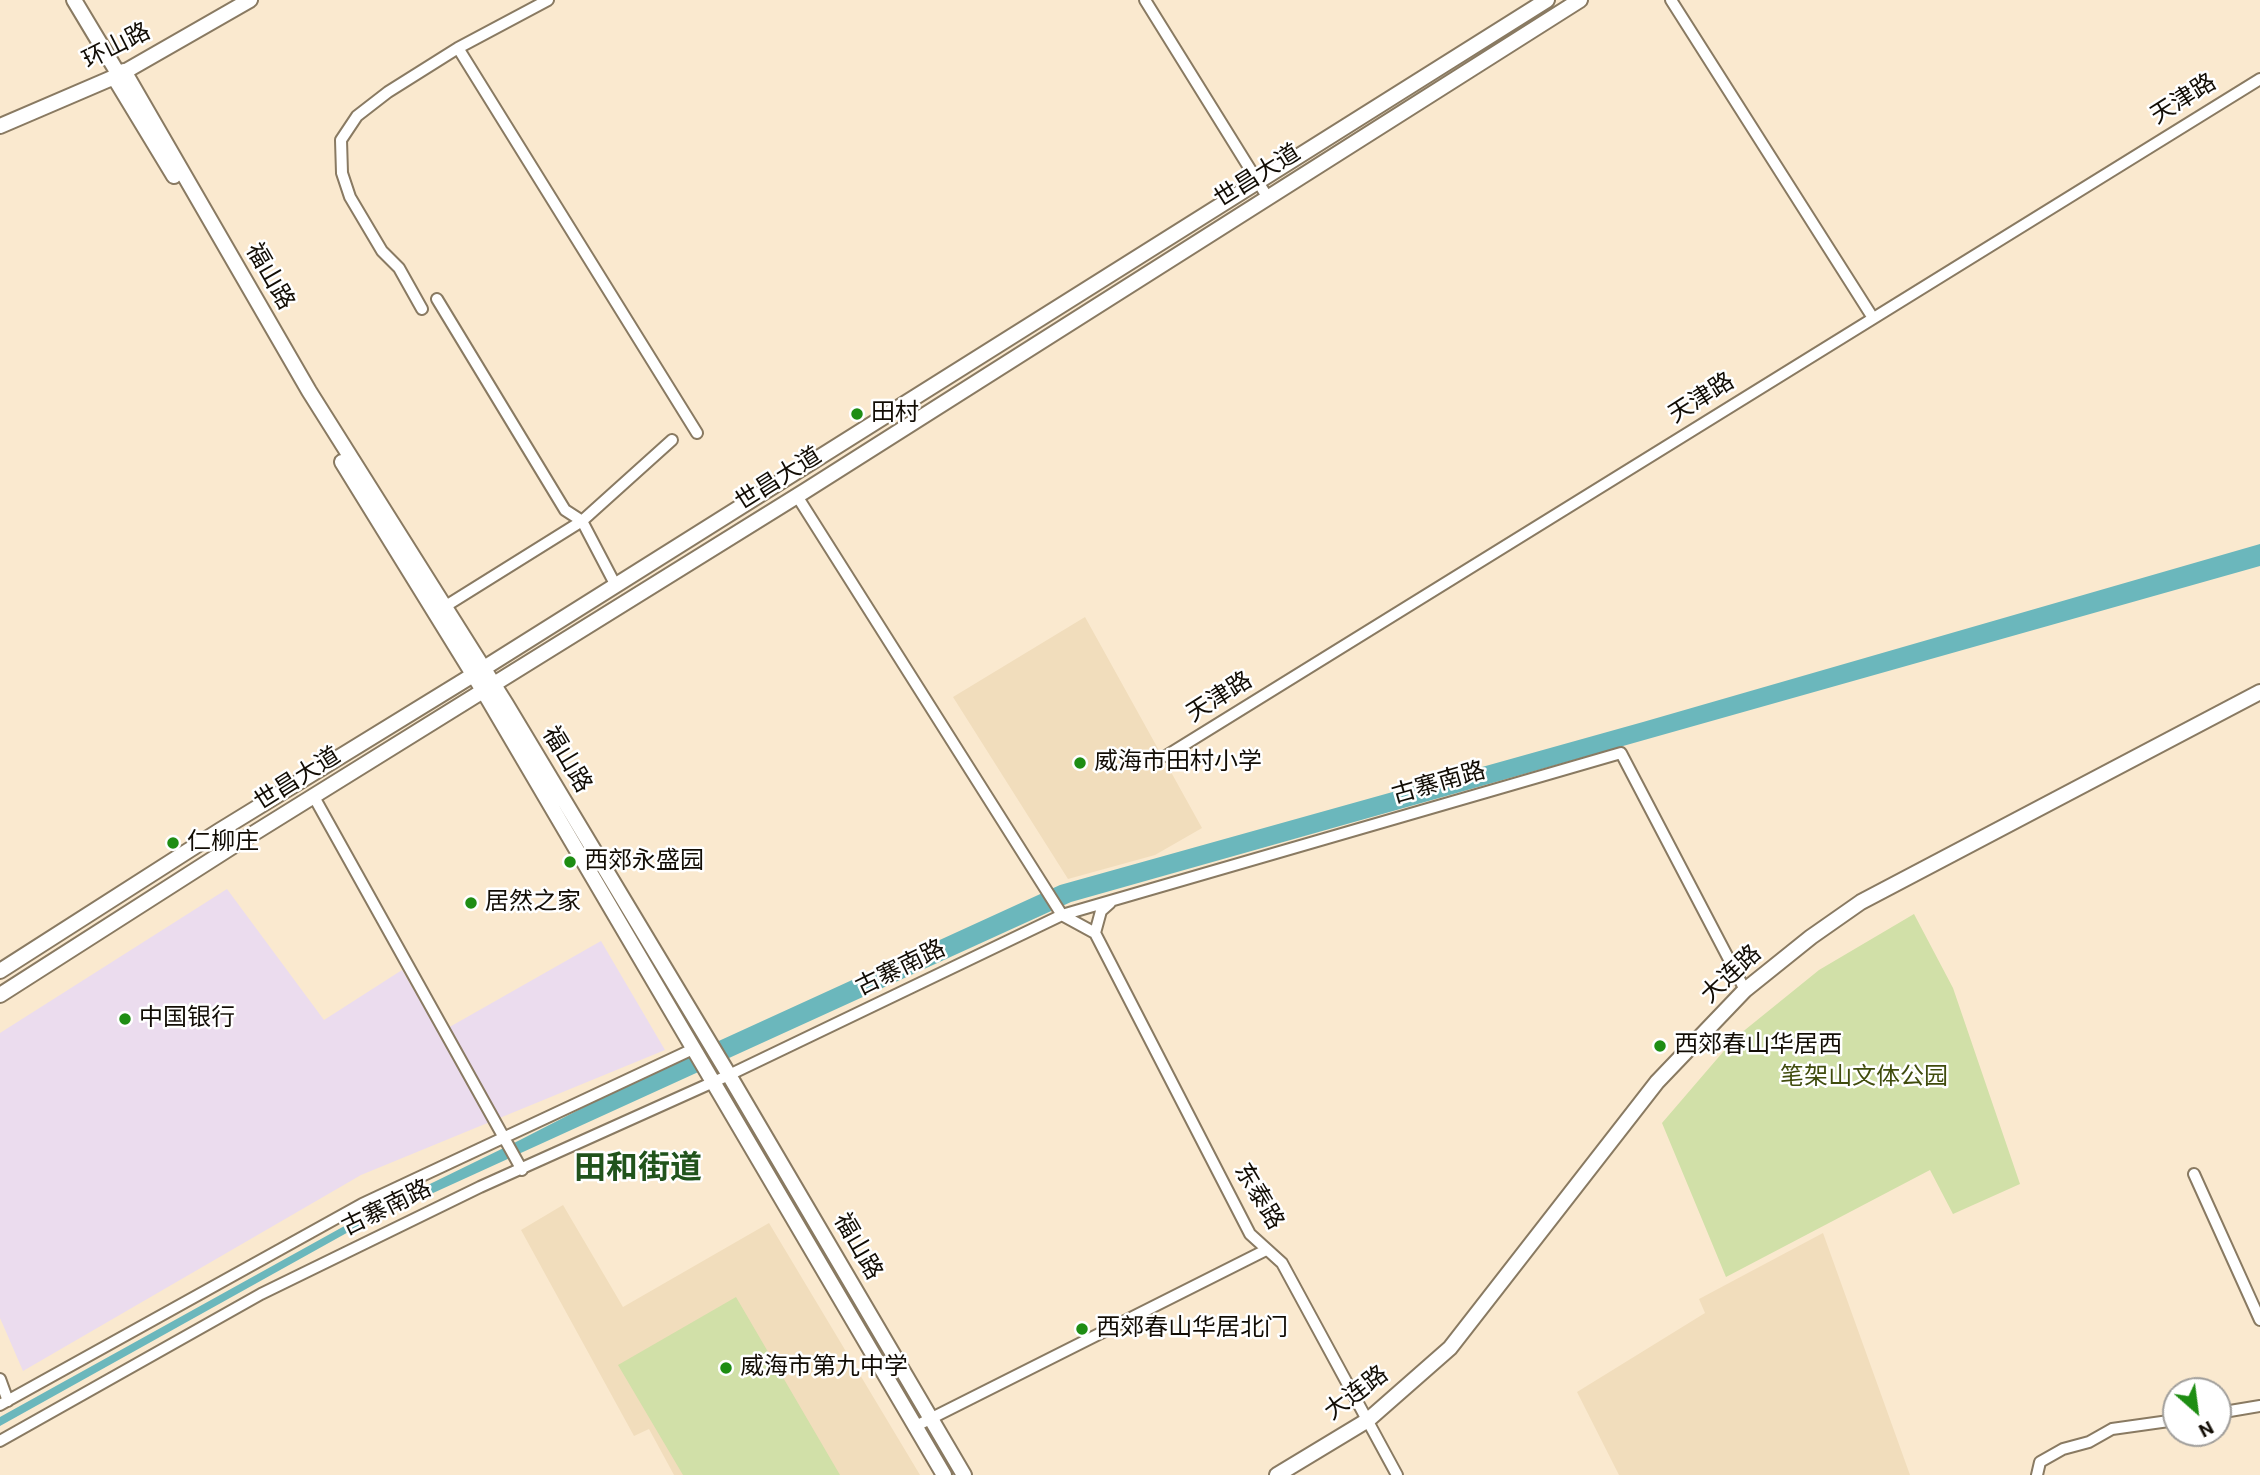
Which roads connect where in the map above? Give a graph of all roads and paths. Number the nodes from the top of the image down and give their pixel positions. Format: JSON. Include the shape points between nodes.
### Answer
{"nodes":[{"id":1,"x":74,"y":0,"type":"edge"},
{"id":2,"x":250,"y":0,"type":"edge"},
{"id":3,"x":548,"y":0,"type":"edge"},
{"id":4,"x":1145,"y":0,"type":"edge"},
{"id":5,"x":1547,"y":0,"type":"edge"},
{"id":6,"x":1580,"y":0,"type":"edge"},
{"id":7,"x":1671,"y":0,"type":"edge"},
{"id":8,"x":458,"y":48,"type":"junction"},
{"id":9,"x":119,"y":74,"type":"junction"},
{"id":10,"x":2260,"y":79,"type":"edge"},
{"id":11,"x":0,"y":126,"type":"edge"},
{"id":12,"x":1258,"y":181,"type":"junction"},
{"id":13,"x":1268,"y":198,"type":"junction"},
{"id":14,"x":437,"y":299,"type":"dead end"},
{"id":15,"x":422,"y":309,"type":"dead end"},
{"id":16,"x":1873,"y":318,"type":"junction"},
{"id":17,"x":697,"y":433,"type":"dead end"},
{"id":18,"x":672,"y":440,"type":"dead end"},
{"id":19,"x":797,"y":496,"type":"junction"},
{"id":20,"x":582,"y":522,"type":"junction"},
{"id":21,"x":615,"y":583,"type":"junction"},
{"id":22,"x":440,"y":610,"type":"junction"},
{"id":23,"x":478,"y":671,"type":"junction"},
{"id":24,"x":489,"y":689,"type":"junction"},
{"id":25,"x":2260,"y":692,"type":"edge"},
{"id":26,"x":1166,"y":756,"type":"dead end"},
{"id":27,"x":314,"y":797,"type":"junction"},
{"id":28,"x":1112,"y":901,"type":"junction"},
{"id":29,"x":1061,"y":912,"type":"junction"},
{"id":30,"x":1095,"y":933,"type":"junction"},
{"id":31,"x":0,"y":971,"type":"edge"},
{"id":32,"x":1745,"y":990,"type":"junction"},
{"id":33,"x":0,"y":995,"type":"edge"},
{"id":34,"x":693,"y":1049,"type":"junction"},
{"id":35,"x":727,"y":1072,"type":"junction"},
{"id":36,"x":710,"y":1079,"type":"junction"},
{"id":37,"x":507,"y":1141,"type":"junction"},
{"id":38,"x":519,"y":1165,"type":"junction"},
{"id":39,"x":2194,"y":1174,"type":"dead end"},
{"id":40,"x":1266,"y":1250,"type":"junction"},
{"id":41,"x":2260,"y":1320,"type":"edge"},
{"id":42,"x":0,"y":1378,"type":"edge"},
{"id":43,"x":4,"y":1403,"type":"edge"},
{"id":44,"x":2260,"y":1406,"type":"edge"},
{"id":45,"x":2232,"y":1411,"type":"edge"},
{"id":46,"x":930,"y":1419,"type":"junction"},
{"id":47,"x":1368,"y":1420,"type":"junction"},
{"id":48,"x":2162,"y":1422,"type":"edge"},
{"id":49,"x":914,"y":1427,"type":"junction"},
{"id":50,"x":0,"y":1441,"type":"edge"},
{"id":51,"x":944,"y":1475,"type":"edge"},
{"id":52,"x":964,"y":1475,"type":"edge"},
{"id":53,"x":1278,"y":1475,"type":"edge"},
{"id":54,"x":1397,"y":1475,"type":"edge"},
{"id":55,"x":2037,"y":1475,"type":"edge"}],
"edges":[{"from":1,"to":9,"type":"main road"},
{"from":2,"to":9,"type":"main road","name":"环山路"},
{"from":3,"to":8,"type":"street"},
{"from":4,"to":12,"type":"street"},
{"from":5,"to":12,"type":"main road","name":"世昌大道"},
{"from":6,"to":13,"type":"main road","name":"世昌大道"},
{"from":7,"to":16,"type":"street"},
{"from":8,"to":15,"type":"street","via":[[357,116],[341,140],[342,173],[349,197]]},
{"from":8,"to":17,"type":"street"},
{"from":9,"to":11,"type":"main road","name":"环山路"},
{"from":9,"to":22,"type":"main road","via":[[303,398]]},
{"from":10,"to":16,"type":"street","name":"天津路"},
{"from":12,"to":13,"type":"street"},
{"from":12,"to":21,"type":"main road","name":"世昌大道"},
{"from":13,"to":19,"type":"main road","name":"世昌大道"},
{"from":14,"to":20,"type":"street","via":[[565,510]]},
{"from":16,"to":26,"type":"street","name":"天津路"},
{"from":18,"to":20,"type":"street"},
{"from":19,"to":24,"type":"main road","name":"世昌大道"},
{"from":19,"to":29,"type":"street"},
{"from":20,"to":21,"type":"street"},
{"from":20,"to":22,"type":"street"},
{"from":21,"to":23,"type":"main road","name":"世昌大道"},
{"from":22,"to":23,"type":"main road"},
{"from":23,"to":24,"type":"main road"},
{"from":23,"to":31,"type":"main road","name":"世昌大道"},
{"from":24,"to":27,"type":"main road","name":"世昌大道"},
{"from":24,"to":34,"type":"main road"},
{"from":24,"to":35,"type":"main road","name":"福山路"},
{"from":25,"to":32,"type":"main road","name":"大连路","via":[[1861,902]]},
{"from":27,"to":33,"type":"main road","name":"世昌大道"},
{"from":27,"to":37,"type":"street"},
{"from":28,"to":29,"type":"street","name":"古寨南路"},
{"from":28,"to":30,"type":"street","via":[[1101,911]]},
{"from":28,"to":32,"type":"street","name":"古寨南路","via":[[1621,753]]},
{"from":29,"to":30,"type":"street"},
{"from":29,"to":35,"type":"street","name":"古寨南路"},
{"from":30,"to":40,"type":"street","name":"东泰路","via":[[1250,1234]]},
{"from":32,"to":47,"type":"main road","name":"大连路","via":[[1657,1082],[1450,1348]]},
{"from":34,"to":36,"type":"main road"},
{"from":34,"to":37,"type":"street"},
{"from":35,"to":36,"type":"street","name":"古寨南路"},
{"from":35,"to":46,"type":"main road","name":"福山路"},
{"from":36,"to":38,"type":"street","name":"古寨南路"},
{"from":36,"to":49,"type":"main road"},
{"from":37,"to":38,"type":"street"},
{"from":37,"to":43,"type":"street","via":[[362,1204]]},
{"from":38,"to":50,"type":"street","name":"古寨南路","via":[[261,1294]]},
{"from":39,"to":41,"type":"street"},
{"from":40,"to":46,"type":"street"},
{"from":40,"to":47,"type":"street","name":"东泰路","via":[[1282,1264]]},
{"from":42,"to":43,"type":"street"},
{"from":44,"to":45,"type":"street"},
{"from":46,"to":49,"type":"street"},
{"from":46,"to":52,"type":"main road","name":"福山路"},
{"from":47,"to":53,"type":"main road","name":"大连路"},
{"from":47,"to":54,"type":"street","name":"东泰路"},
{"from":48,"to":55,"type":"street","via":[[2112,1429],[2063,1449],[2040,1462]]},
{"from":49,"to":51,"type":"main road"}]}
